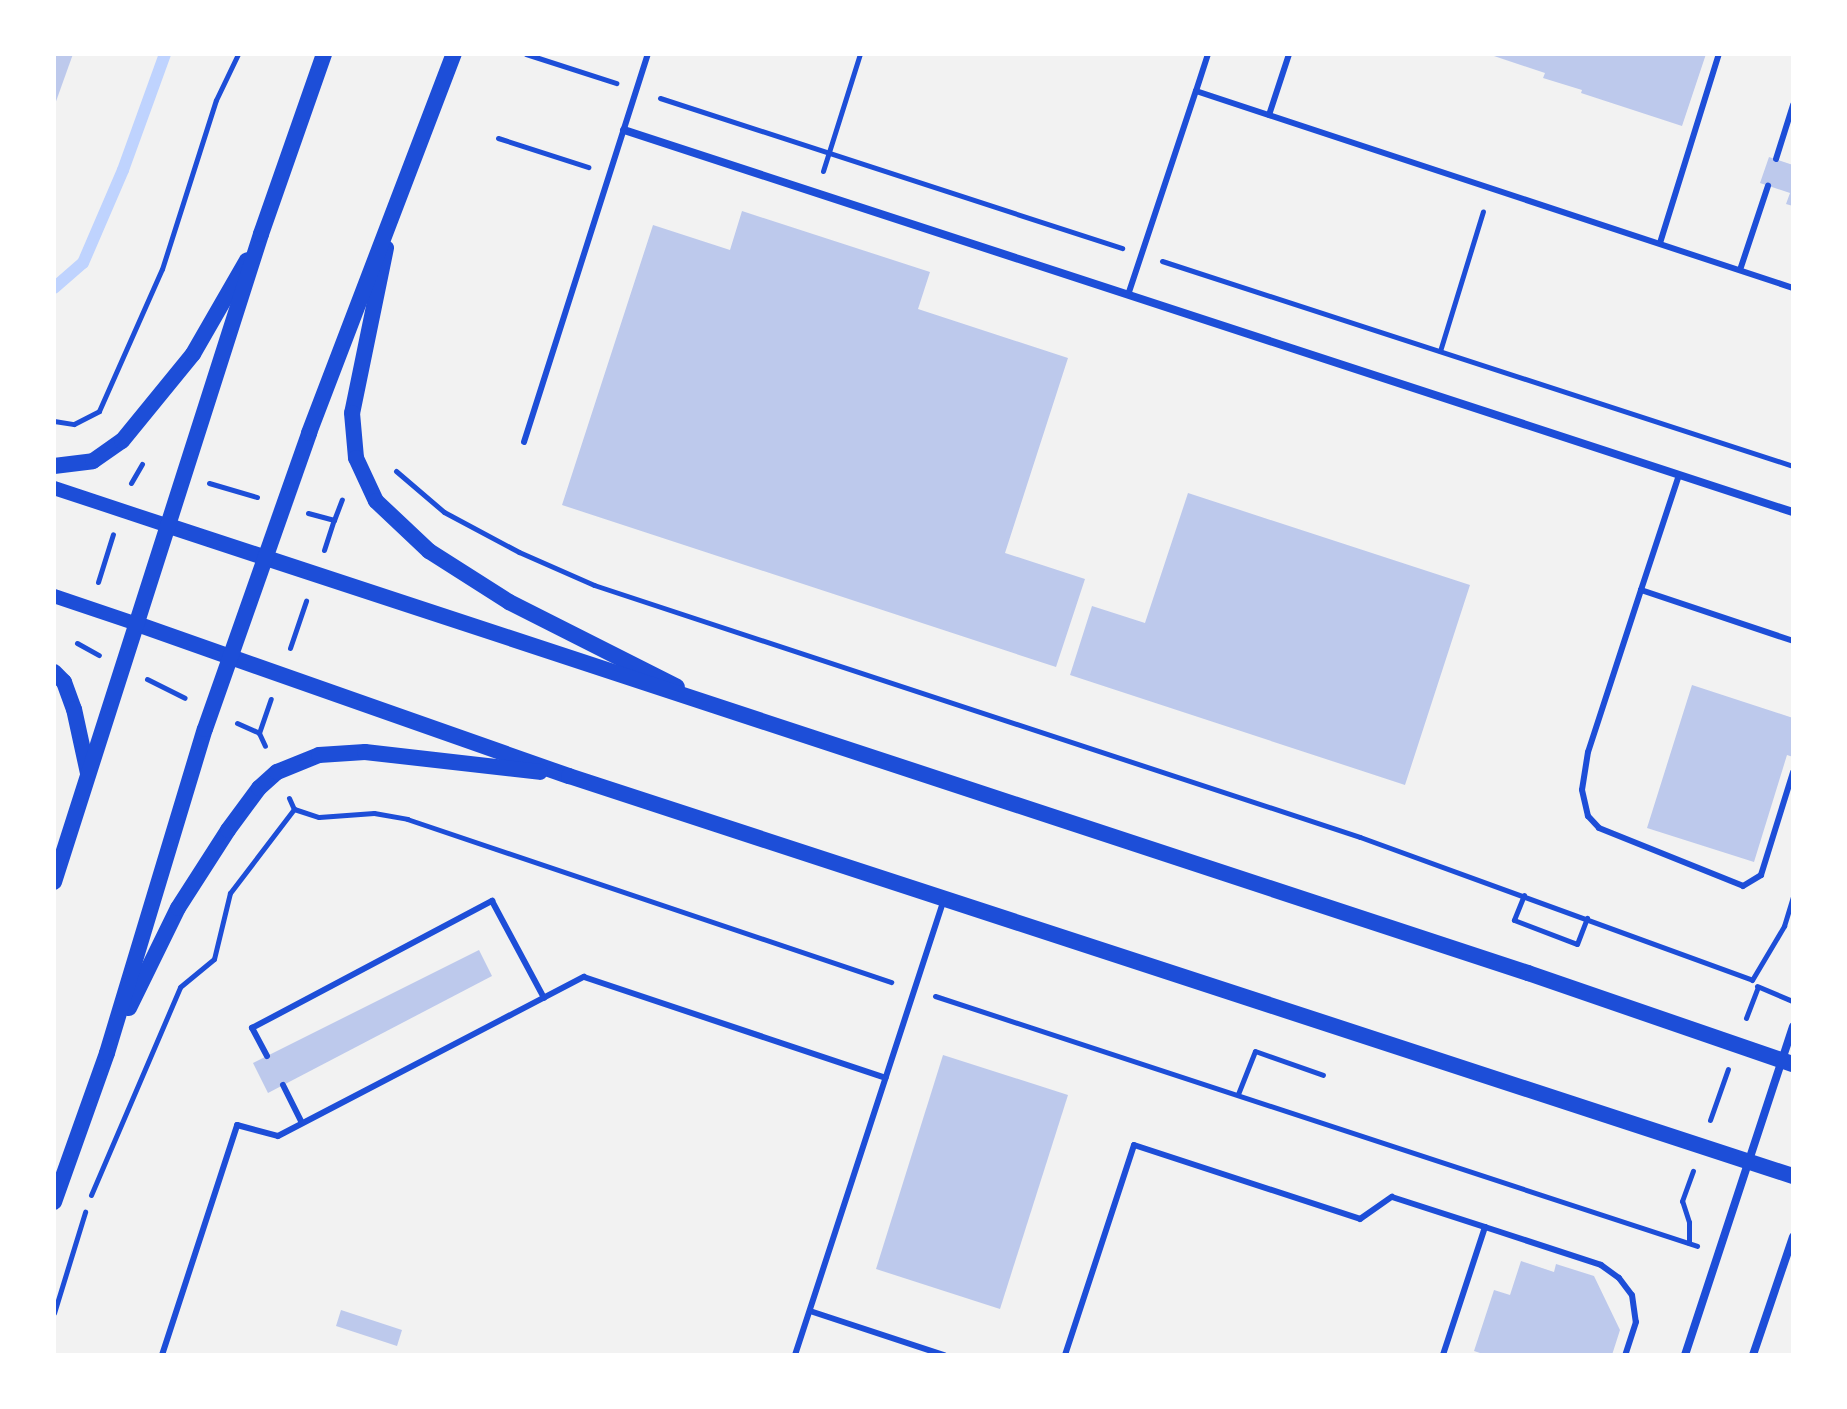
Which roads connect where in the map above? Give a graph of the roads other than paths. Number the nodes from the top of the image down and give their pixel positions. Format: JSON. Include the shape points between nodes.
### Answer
{"nodes":[{"id":1,"x":324,"y":54,"type":"edge"},
{"id":2,"x":454,"y":54,"type":"edge"},
{"id":3,"x":648,"y":54,"type":"edge"},
{"id":4,"x":1208,"y":54,"type":"edge"},
{"id":5,"x":1289,"y":54,"type":"edge"},
{"id":6,"x":1719,"y":54,"type":"edge"},
{"id":7,"x":1196,"y":91,"type":"junction"},
{"id":8,"x":1793,"y":105,"type":"edge"},
{"id":9,"x":1269,"y":115,"type":"junction"},
{"id":10,"x":624,"y":130,"type":"junction"},
{"id":11,"x":1776,"y":159,"type":"dead end"},
{"id":12,"x":1768,"y":186,"type":"dead end"},
{"id":13,"x":396,"y":200,"type":"junction"},
{"id":14,"x":261,"y":234,"type":"junction"},
{"id":15,"x":1660,"y":243,"type":"junction"},
{"id":16,"x":1740,"y":270,"type":"junction"},
{"id":17,"x":1793,"y":288,"type":"edge"},
{"id":18,"x":1128,"y":295,"type":"junction"},
{"id":19,"x":524,"y":442,"type":"dead end"},
{"id":20,"x":54,"y":466,"type":"edge"},
{"id":21,"x":1679,"y":475,"type":"junction"},
{"id":22,"x":54,"y":488,"type":"edge"},
{"id":23,"x":1793,"y":512,"type":"edge"},
{"id":24,"x":169,"y":526,"type":"junction"},
{"id":25,"x":265,"y":559,"type":"junction"},
{"id":26,"x":1641,"y":590,"type":"junction"},
{"id":27,"x":54,"y":596,"type":"edge"},
{"id":28,"x":137,"y":624,"type":"junction"},
{"id":29,"x":1793,"y":641,"type":"edge"},
{"id":30,"x":231,"y":656,"type":"junction"},
{"id":31,"x":54,"y":672,"type":"edge"},
{"id":32,"x":725,"y":711,"type":"junction"},
{"id":33,"x":1793,"y":772,"type":"edge"},
{"id":34,"x":88,"y":775,"type":"junction"},
{"id":35,"x":569,"y":776,"type":"junction"},
{"id":36,"x":54,"y":882,"type":"edge"},
{"id":37,"x":944,"y":898,"type":"junction"},
{"id":38,"x":544,"y":998,"type":"junction"},
{"id":39,"x":1793,"y":1026,"type":"edge"},
{"id":40,"x":107,"y":1053,"type":"junction"},
{"id":41,"x":267,"y":1056,"type":"dead end"},
{"id":42,"x":1787,"y":1062,"type":"edge"},
{"id":43,"x":886,"y":1078,"type":"junction"},
{"id":44,"x":283,"y":1085,"type":"dead end"},
{"id":45,"x":302,"y":1123,"type":"junction"},
{"id":46,"x":1748,"y":1162,"type":"junction"},
{"id":47,"x":1793,"y":1176,"type":"edge"},
{"id":48,"x":54,"y":1202,"type":"edge"},
{"id":49,"x":1485,"y":1227,"type":"junction"},
{"id":50,"x":1793,"y":1237,"type":"edge"},
{"id":51,"x":810,"y":1311,"type":"junction"},
{"id":52,"x":162,"y":1355,"type":"edge"},
{"id":53,"x":795,"y":1355,"type":"edge"},
{"id":54,"x":944,"y":1355,"type":"edge"},
{"id":55,"x":1065,"y":1355,"type":"edge"},
{"id":56,"x":1443,"y":1355,"type":"edge"},
{"id":57,"x":1625,"y":1355,"type":"edge"},
{"id":58,"x":1685,"y":1355,"type":"edge"},
{"id":59,"x":1753,"y":1355,"type":"edge"}],
"edges":[{"from":1,"to":14,"type":"main road"},
{"from":2,"to":13,"type":"main road"},
{"from":3,"to":10,"type":"lane"},
{"from":4,"to":7,"type":"lane"},
{"from":5,"to":9,"type":"lane"},
{"from":6,"to":15,"type":"lane"},
{"from":7,"to":9,"type":"lane"},
{"from":7,"to":18,"type":"lane"},
{"from":8,"to":11,"type":"lane"},
{"from":9,"to":15,"type":"lane"},
{"from":10,"to":18,"type":"street"},
{"from":10,"to":19,"type":"lane"},
{"from":12,"to":16,"type":"lane"},
{"from":13,"to":25,"type":"main road"},
{"from":13,"to":32,"type":"main road","via":[[352,413],[356,458],[376,501],[429,551],[509,602]]},
{"from":14,"to":20,"type":"main road","via":[[193,354],[140,422],[93,461]]},
{"from":14,"to":24,"type":"main road"},
{"from":15,"to":16,"type":"lane"},
{"from":16,"to":17,"type":"lane"},
{"from":18,"to":21,"type":"street"},
{"from":21,"to":23,"type":"street"},
{"from":21,"to":26,"type":"lane"},
{"from":22,"to":24,"type":"street"},
{"from":24,"to":25,"type":"main road"},
{"from":24,"to":28,"type":"main road"},
{"from":25,"to":30,"type":"main road"},
{"from":25,"to":32,"type":"main road"},
{"from":26,"to":29,"type":"lane"},
{"from":26,"to":33,"type":"lane","via":[[1588,752],[1582,790],[1588,816],[1599,828],[1743,886],[1761,875]]},
{"from":27,"to":28,"type":"street"},
{"from":28,"to":30,"type":"main road"},
{"from":28,"to":34,"type":"main road"},
{"from":30,"to":35,"type":"main road"},
{"from":30,"to":40,"type":"main road"},
{"from":31,"to":34,"type":"main road","via":[[64,682],[74,709]]},
{"from":32,"to":42,"type":"main road"},
{"from":34,"to":36,"type":"main road"},
{"from":35,"to":37,"type":"main road"},
{"from":35,"to":40,"type":"main road","via":[[365,752],[319,755],[277,772],[228,830],[178,908]]},
{"from":37,"to":43,"type":"lane"},
{"from":37,"to":46,"type":"main road"},
{"from":38,"to":41,"type":"lane","via":[[492,901],[252,1028]]},
{"from":38,"to":43,"type":"lane","via":[[584,977]]},
{"from":38,"to":45,"type":"lane"},
{"from":39,"to":42,"type":"street"},
{"from":40,"to":48,"type":"main road"},
{"from":42,"to":46,"type":"street"},
{"from":43,"to":51,"type":"lane"},
{"from":44,"to":45,"type":"lane"},
{"from":45,"to":52,"type":"lane","via":[[278,1136],[237,1125]]},
{"from":46,"to":47,"type":"main road"},
{"from":46,"to":58,"type":"street"},
{"from":49,"to":55,"type":"lane","via":[[1392,1197],[1360,1219],[1134,1145]]},
{"from":49,"to":56,"type":"lane"},
{"from":49,"to":57,"type":"lane","via":[[1601,1265],[1619,1278],[1632,1295],[1636,1322]]},
{"from":50,"to":59,"type":"street"},
{"from":51,"to":53,"type":"lane"},
{"from":51,"to":54,"type":"lane"}]}
